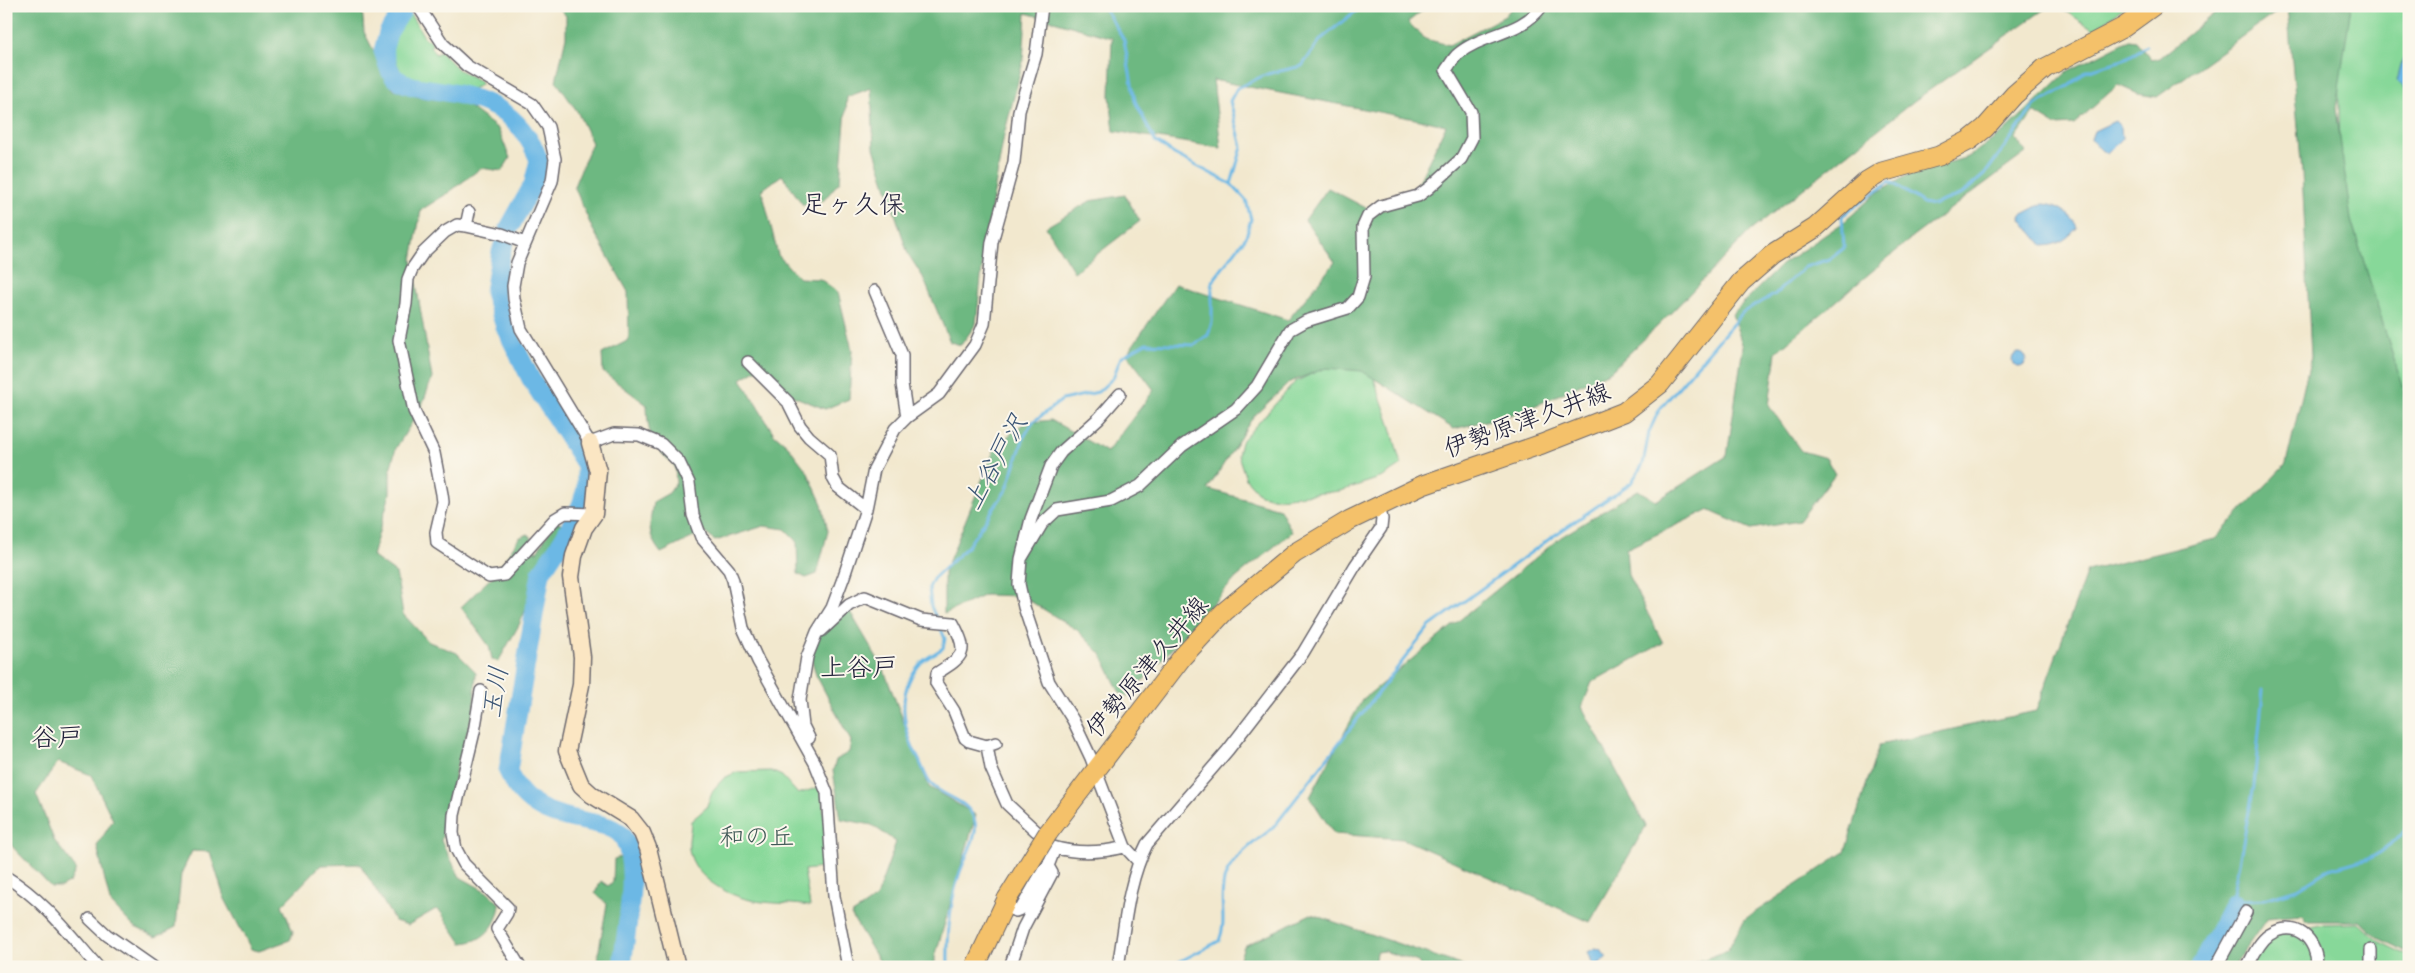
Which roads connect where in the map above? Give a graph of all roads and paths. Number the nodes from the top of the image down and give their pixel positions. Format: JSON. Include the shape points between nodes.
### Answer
{"nodes":[{"id":1,"x":1042,"y":6,"type":"edge"},
{"id":2,"x":1542,"y":6,"type":"edge"},
{"id":3,"x":419,"y":7,"type":"edge"},
{"id":4,"x":2149,"y":10,"type":"edge"},
{"id":5,"x":469,"y":212,"type":"dead end"},
{"id":6,"x":466,"y":226,"type":"junction"},
{"id":7,"x":525,"y":243,"type":"junction"},
{"id":8,"x":875,"y":291,"type":"dead end"},
{"id":9,"x":748,"y":362,"type":"dead end"},
{"id":10,"x":1120,"y":394,"type":"dead end"},
{"id":11,"x":907,"y":416,"type":"junction"},
{"id":12,"x":590,"y":442,"type":"junction"},
{"id":13,"x":1379,"y":505,"type":"junction"},
{"id":14,"x":866,"y":509,"type":"junction"},
{"id":15,"x":589,"y":515,"type":"junction"},
{"id":16,"x":1021,"y":559,"type":"junction"},
{"id":17,"x":817,"y":632,"type":"junction"},
{"id":18,"x":481,"y":691,"type":"dead end"},
{"id":19,"x":1095,"y":770,"type":"junction"},
{"id":20,"x":821,"y":777,"type":"junction"},
{"id":21,"x":1048,"y":839,"type":"junction"},
{"id":22,"x":1125,"y":847,"type":"junction"},
{"id":23,"x":1138,"y":861,"type":"junction"},
{"id":24,"x":1048,"y":866,"type":"junction"},
{"id":25,"x":6,"y":877,"type":"edge"},
{"id":26,"x":1003,"y":907,"type":"junction"},
{"id":27,"x":2246,"y":912,"type":"dead end"},
{"id":28,"x":90,"y":919,"type":"dead end"},
{"id":29,"x":2371,"y":950,"type":"dead end"},
{"id":30,"x":98,"y":967,"type":"edge"},
{"id":31,"x":153,"y":967,"type":"edge"},
{"id":32,"x":520,"y":967,"type":"edge"},
{"id":33,"x":676,"y":967,"type":"edge"},
{"id":34,"x":848,"y":967,"type":"edge"},
{"id":35,"x":975,"y":967,"type":"edge"},
{"id":36,"x":1010,"y":967,"type":"edge"},
{"id":37,"x":1118,"y":967,"type":"edge"},
{"id":38,"x":2216,"y":967,"type":"edge"},
{"id":39,"x":2246,"y":967,"type":"edge"},
{"id":40,"x":2318,"y":967,"type":"edge"},
{"id":41,"x":2371,"y":967,"type":"edge"}],
"edges":[{"from":1,"to":11,"type":"street","via":[[1036,54],[1019,111],[1014,162],[992,242],[984,324],[975,345],[939,394]]},
{"from":2,"to":16,"type":"street","via":[[1516,28],[1457,54],[1446,70],[1471,112],[1472,138],[1461,159],[1429,188],[1418,196],[1381,206],[1368,216],[1363,227],[1364,277],[1358,297],[1348,308],[1306,321],[1290,330],[1257,386],[1236,409],[1182,446],[1140,486],[1111,501],[1057,510],[1042,524]]},
{"from":3,"to":7,"type":"street","via":[[440,40],[453,53],[467,66],[532,104],[548,127],[555,159],[552,181]]},
{"from":4,"to":13,"type":"main road","name":"伊勢原津久井線","via":[[2092,45],[2045,68],[1970,140],[1939,156],[1889,170],[1867,181],[1815,228],[1772,255],[1741,282],[1660,384],[1624,412],[1423,485]]},
{"from":5,"to":6,"type":"street"},
{"from":6,"to":7,"type":"street"},
{"from":6,"to":15,"type":"street","via":[[457,225],[445,232],[412,268],[398,340],[414,411],[434,453],[442,494],[435,537],[441,547],[489,578],[494,578],[504,575],[555,519],[565,513]]},
{"from":7,"to":12,"type":"street","via":[[515,270],[516,313]]},
{"from":8,"to":11,"type":"street","via":[[902,356]]},
{"from":9,"to":14,"type":"street","via":[[788,402],[809,437],[830,455],[833,478],[838,487]]},
{"from":10,"to":16,"type":"street","via":[[1051,466],[1031,519]]},
{"from":11,"to":14,"type":"street","via":[[880,453]]},
{"from":12,"to":15,"type":"street","via":[[598,472]]},
{"from":12,"to":20,"type":"street","via":[[614,434],[638,435],[661,444],[679,462],[689,484],[693,515],[701,537],[734,580],[743,628]]},
{"from":13,"to":19,"type":"main road","name":"伊勢原津久井線","via":[[1295,552],[1224,612],[1183,656]]},
{"from":13,"to":23,"type":"street","via":[[1381,528],[1303,653],[1228,750],[1147,844]]},
{"from":14,"to":17,"type":"street","via":[[832,608]]},
{"from":15,"to":33,"type":"street","via":[[574,556],[571,577],[582,657],[581,685],[567,751],[580,785],[631,819],[642,833]]},
{"from":16,"to":19,"type":"street","via":[[1019,584],[1044,670],[1054,693],[1073,720]]},
{"from":17,"to":20,"type":"street","via":[[808,657],[800,700],[803,726],[822,761]]},
{"from":17,"to":21,"type":"street","via":[[825,630],[849,604],[865,597],[921,620],[954,623],[963,648],[954,663],[937,673],[936,683],[954,710],[965,738],[992,745],[990,768],[1007,804]]},
{"from":18,"to":32,"type":"street","via":[[454,815],[453,834],[464,864],[508,908],[497,929]]},
{"from":19,"to":21,"type":"main road","name":"伊勢原津久井線"},
{"from":19,"to":22,"type":"street"},
{"from":20,"to":34,"type":"street","via":[[829,806],[834,896]]},
{"from":21,"to":22,"type":"street","via":[[1085,853]]},
{"from":21,"to":24,"type":"street"},
{"from":21,"to":26,"type":"main road","name":"伊勢原津久井線","bridge":true},
{"from":22,"to":23,"type":"street"},
{"from":23,"to":37,"type":"street"},
{"from":24,"to":26,"type":"street","via":[[1042,870],[1021,908],[1016,911]]},
{"from":24,"to":36,"type":"street","via":[[1052,873],[1023,928]]},
{"from":25,"to":30,"type":"street","via":[[22,886],[45,907]]},
{"from":26,"to":35,"type":"main road","name":"伊勢原津久井線"},
{"from":27,"to":38,"type":"street"},
{"from":28,"to":31,"type":"street"},
{"from":29,"to":41,"type":"street"},
{"from":39,"to":40,"type":"street","via":[[2267,936],[2281,929],[2291,929],[2309,939]]}]}
